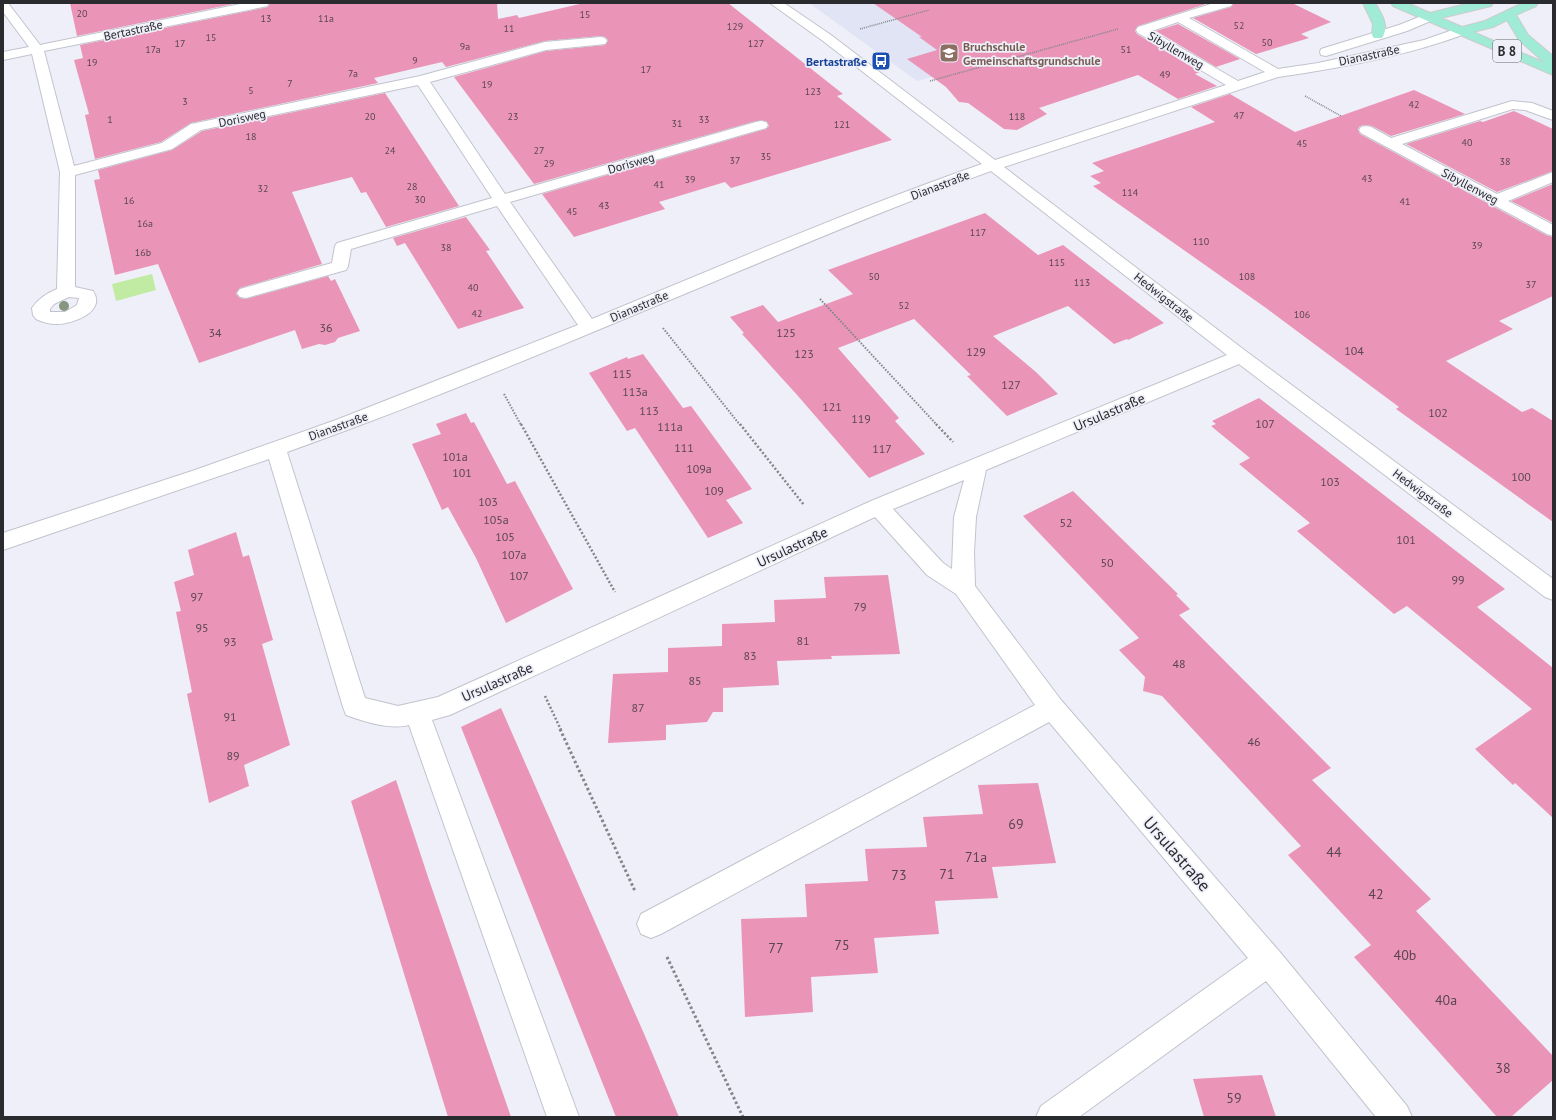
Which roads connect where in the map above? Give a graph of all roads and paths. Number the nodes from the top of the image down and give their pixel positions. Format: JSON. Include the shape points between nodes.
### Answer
{"nodes":[{"id":1,"x":263,"y":3,"type":"edge"},
{"id":2,"x":776,"y":3,"type":"edge"},
{"id":3,"x":1227,"y":3,"type":"edge"},
{"id":4,"x":1369,"y":3,"type":"edge"},
{"id":5,"x":1397,"y":3,"type":"edge"},
{"id":6,"x":1487,"y":3,"type":"edge"},
{"id":7,"x":1532,"y":3,"type":"edge"},
{"id":8,"x":3,"y":4,"type":"edge"},
{"id":9,"x":929,"y":10,"type":"dead end"},
{"id":10,"x":1510,"y":15,"type":"junction"},
{"id":11,"x":1179,"y":17,"type":"junction"},
{"id":12,"x":1429,"y":17,"type":"junction"},
{"id":13,"x":1142,"y":30,"type":"junction"},
{"id":14,"x":1461,"y":31,"type":"junction"},
{"id":15,"x":1378,"y":35,"type":"junction"},
{"id":16,"x":827,"y":38,"type":"junction"},
{"id":17,"x":601,"y":41,"type":"dead end"},
{"id":18,"x":37,"y":49,"type":"junction"},
{"id":19,"x":3,"y":56,"type":"edge"},
{"id":20,"x":1553,"y":63,"type":"edge"},
{"id":21,"x":1553,"y":71,"type":"edge"},
{"id":22,"x":1276,"y":72,"type":"junction"},
{"id":23,"x":422,"y":80,"type":"junction"},
{"id":24,"x":1236,"y":85,"type":"junction"},
{"id":25,"x":896,"y":90,"type":"junction"},
{"id":26,"x":1553,"y":116,"type":"edge"},
{"id":27,"x":761,"y":125,"type":"dead end"},
{"id":28,"x":1366,"y":130,"type":"joint"},
{"id":29,"x":1390,"y":143,"type":"junction"},
{"id":30,"x":992,"y":166,"type":"junction"},
{"id":31,"x":68,"y":172,"type":"junction"},
{"id":32,"x":1553,"y":177,"type":"edge"},
{"id":33,"x":501,"y":200,"type":"junction"},
{"id":34,"x":1496,"y":200,"type":"junction"},
{"id":35,"x":1553,"y":231,"type":"edge"},
{"id":36,"x":66,"y":292,"type":"dead end"},
{"id":37,"x":246,"y":293,"type":"dead end"},
{"id":38,"x":820,"y":298,"type":"dead end"},
{"id":39,"x":644,"y":304,"type":"junction"},
{"id":40,"x":588,"y":327,"type":"junction"},
{"id":41,"x":1241,"y":356,"type":"junction"},
{"id":42,"x":489,"y":367,"type":"junction"},
{"id":43,"x":276,"y":449,"type":"junction"},
{"id":44,"x":976,"y":467,"type":"junction"},
{"id":45,"x":878,"y":508,"type":"junction"},
{"id":46,"x":825,"y":532,"type":"junction"},
{"id":47,"x":3,"y":542,"type":"edge"},
{"id":48,"x":964,"y":588,"type":"junction"},
{"id":49,"x":1553,"y":591,"type":"edge"},
{"id":50,"x":631,"y":620,"type":"junction"},
{"id":51,"x":1052,"y":708,"type":"junction"},
{"id":52,"x":417,"y":712,"type":"junction"},
{"id":53,"x":651,"y":924,"type":"dead end"},
{"id":54,"x":1269,"y":961,"type":"junction"},
{"id":55,"x":564,"y":1117,"type":"edge"},
{"id":56,"x":1052,"y":1117,"type":"edge"},
{"id":57,"x":1396,"y":1117,"type":"edge"}],
"edges":[{"from":1,"to":18,"type":"street","name":"Bertastraße"},
{"from":2,"to":16,"type":"street","name":"Hedwigstraße"},
{"from":3,"to":11,"type":"street","name":"Sibyllenweg"},
{"from":4,"to":15,"type":"main road","via":[[1376,13]]},
{"from":5,"to":12,"type":"main road","number":"B 8"},
{"from":6,"to":12,"type":"main road"},
{"from":7,"to":10,"type":"main road"},
{"from":8,"to":18,"type":"street"},
{"from":9,"to":16,"type":"path"},
{"from":10,"to":14,"type":"main road","via":[[1489,24]]},
{"from":10,"to":20,"type":"main road","via":[[1523,37]]},
{"from":11,"to":13,"type":"street","name":"Sibyllenweg"},
{"from":11,"to":22,"type":"street"},
{"from":12,"to":14,"type":"main road","number":"B 8"},
{"from":12,"to":15,"type":"street","name":"Dianastraße"},
{"from":13,"to":24,"type":"street","name":"Sibyllenweg"},
{"from":13,"to":25,"type":"path","via":[[1123,27]]},
{"from":14,"to":21,"type":"main road","number":"B 8"},
{"from":14,"to":22,"type":"street","name":"Dianastraße","via":[[1428,43]]},
{"from":15,"to":22,"type":"street","name":"Dianastraße","via":[[1303,60]]},
{"from":16,"to":25,"type":"street","name":"Hedwigstraße"},
{"from":17,"to":23,"type":"street","name":"Dorisweg","via":[[544,46]]},
{"from":18,"to":19,"type":"street","name":"Bertastraße"},
{"from":18,"to":31,"type":"street"},
{"from":22,"to":24,"type":"street","name":"Dianastraße"},
{"from":22,"to":28,"type":"path","via":[[1292,89]]},
{"from":23,"to":31,"type":"street","name":"Dorisweg","via":[[196,127],[167,146]]},
{"from":23,"to":33,"type":"street"},
{"from":24,"to":30,"type":"street","name":"Dianastraße"},
{"from":25,"to":30,"type":"street","name":"Hedwigstraße"},
{"from":26,"to":29,"type":"street","via":[[1527,106],[1512,105]]},
{"from":27,"to":33,"type":"street","name":"Dorisweg"},
{"from":28,"to":29,"type":"street","name":"Sibyllenweg"},
{"from":29,"to":34,"type":"street","name":"Sibyllenweg"},
{"from":30,"to":39,"type":"street","name":"Dianastraße"},
{"from":30,"to":41,"type":"street","name":"Hedwigstraße"},
{"from":31,"to":36,"type":"street"},
{"from":32,"to":34,"type":"street"},
{"from":33,"to":37,"type":"street","name":"Dorisweg","via":[[343,246],[340,266]]},
{"from":33,"to":40,"type":"street"},
{"from":34,"to":35,"type":"street","name":"Sibyllenweg"},
{"from":38,"to":44,"type":"path"},
{"from":39,"to":40,"type":"street","name":"Dianastraße"},
{"from":39,"to":46,"type":"path"},
{"from":40,"to":42,"type":"street","name":"Dianastraße"},
{"from":41,"to":44,"type":"street","name":"Ursulastraße"},
{"from":41,"to":49,"type":"street","name":"Hedwigstraße"},
{"from":42,"to":43,"type":"street","name":"Dianastraße"},
{"from":42,"to":50,"type":"path"},
{"from":43,"to":47,"type":"street","name":"Dianastraße"},
{"from":43,"to":52,"type":"street","name":"Ursulastraße","via":[[355,707],[398,717]]},
{"from":44,"to":45,"type":"street","name":"Ursulastraße"},
{"from":44,"to":48,"type":"street","via":[[964,517]]},
{"from":45,"to":46,"type":"street","name":"Ursulastraße"},
{"from":45,"to":48,"type":"street","name":"Ursulastraße","via":[[935,569]]},
{"from":46,"to":50,"type":"street","name":"Ursulastraße"},
{"from":48,"to":51,"type":"street","name":"Ursulastraße"},
{"from":50,"to":52,"type":"street","name":"Ursulastraße","via":[[441,707]]},
{"from":51,"to":53,"type":"street"},
{"from":51,"to":54,"type":"street","name":"Ursulastraße"},
{"from":52,"to":55,"type":"street"},
{"from":54,"to":56,"type":"street"},
{"from":54,"to":57,"type":"street","name":"Ursulastraße"}]}
